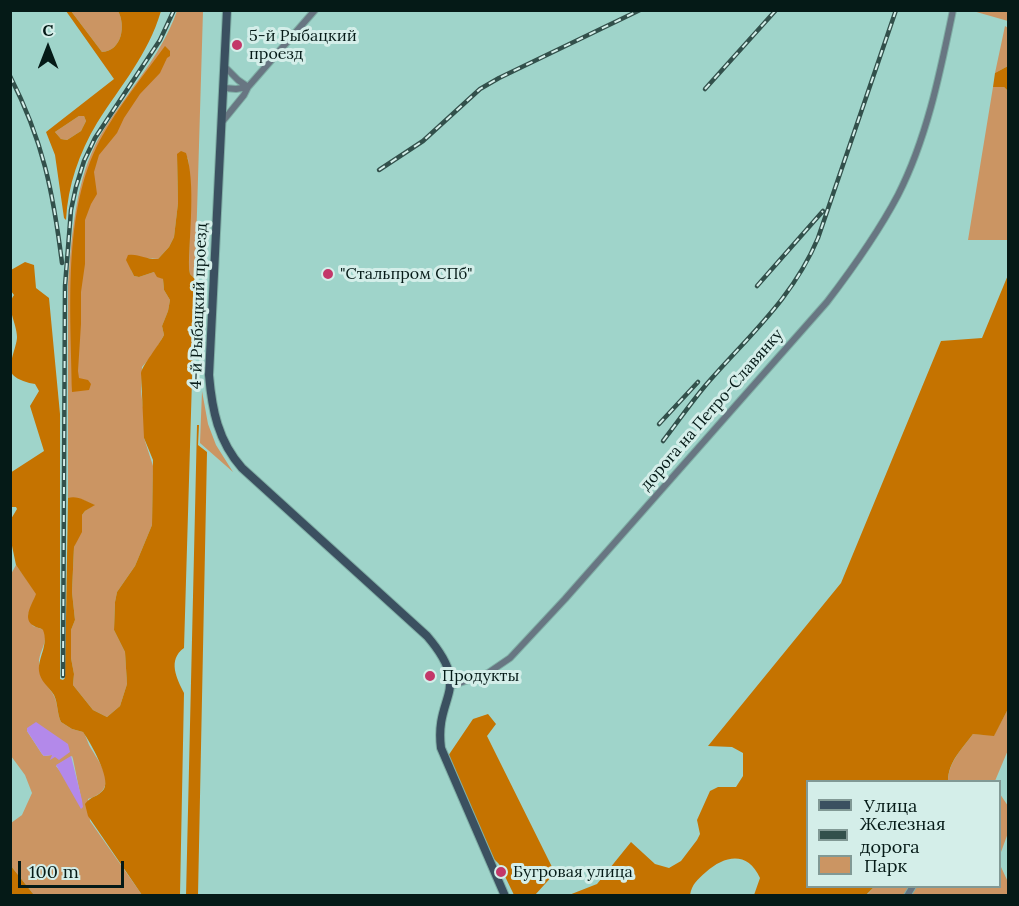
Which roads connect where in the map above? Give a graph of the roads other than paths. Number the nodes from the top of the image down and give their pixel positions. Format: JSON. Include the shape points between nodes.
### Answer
{"nodes":[{"id":1,"x":227,"y":10,"type":"edge"},
{"id":2,"x":315,"y":10,"type":"edge"},
{"id":3,"x":953,"y":10,"type":"edge"},
{"id":4,"x":225,"y":67,"type":"junction"},
{"id":5,"x":248,"y":87,"type":"junction"},
{"id":6,"x":224,"y":88,"type":"junction"},
{"id":7,"x":221,"y":122,"type":"junction"},
{"id":8,"x":451,"y":686,"type":"junction"},
{"id":9,"x":505,"y":896,"type":"edge"}],
"edges":[{"from":1,"to":4,"type":"street","name":"4-й Рыбацкий проезд"},
{"from":2,"to":5,"type":"street"},
{"from":3,"to":8,"type":"street","name":"дорога на Петро-Славянку","via":[[934,94],[908,173],[857,263],[827,303],[510,658],[488,673]]},
{"from":4,"to":5,"type":"street"},
{"from":4,"to":6,"type":"street","name":"4-й Рыбацкий проезд"},
{"from":5,"to":6,"type":"street"},
{"from":5,"to":7,"type":"street"},
{"from":6,"to":7,"type":"street","name":"4-й Рыбацкий проезд"},
{"from":7,"to":8,"type":"street","name":"4-й Рыбацкий проезд","via":[[209,375],[218,428],[236,461],[252,478],[427,636],[447,664]]},
{"from":8,"to":9,"type":"street","via":[[442,718],[441,748]]}]}
